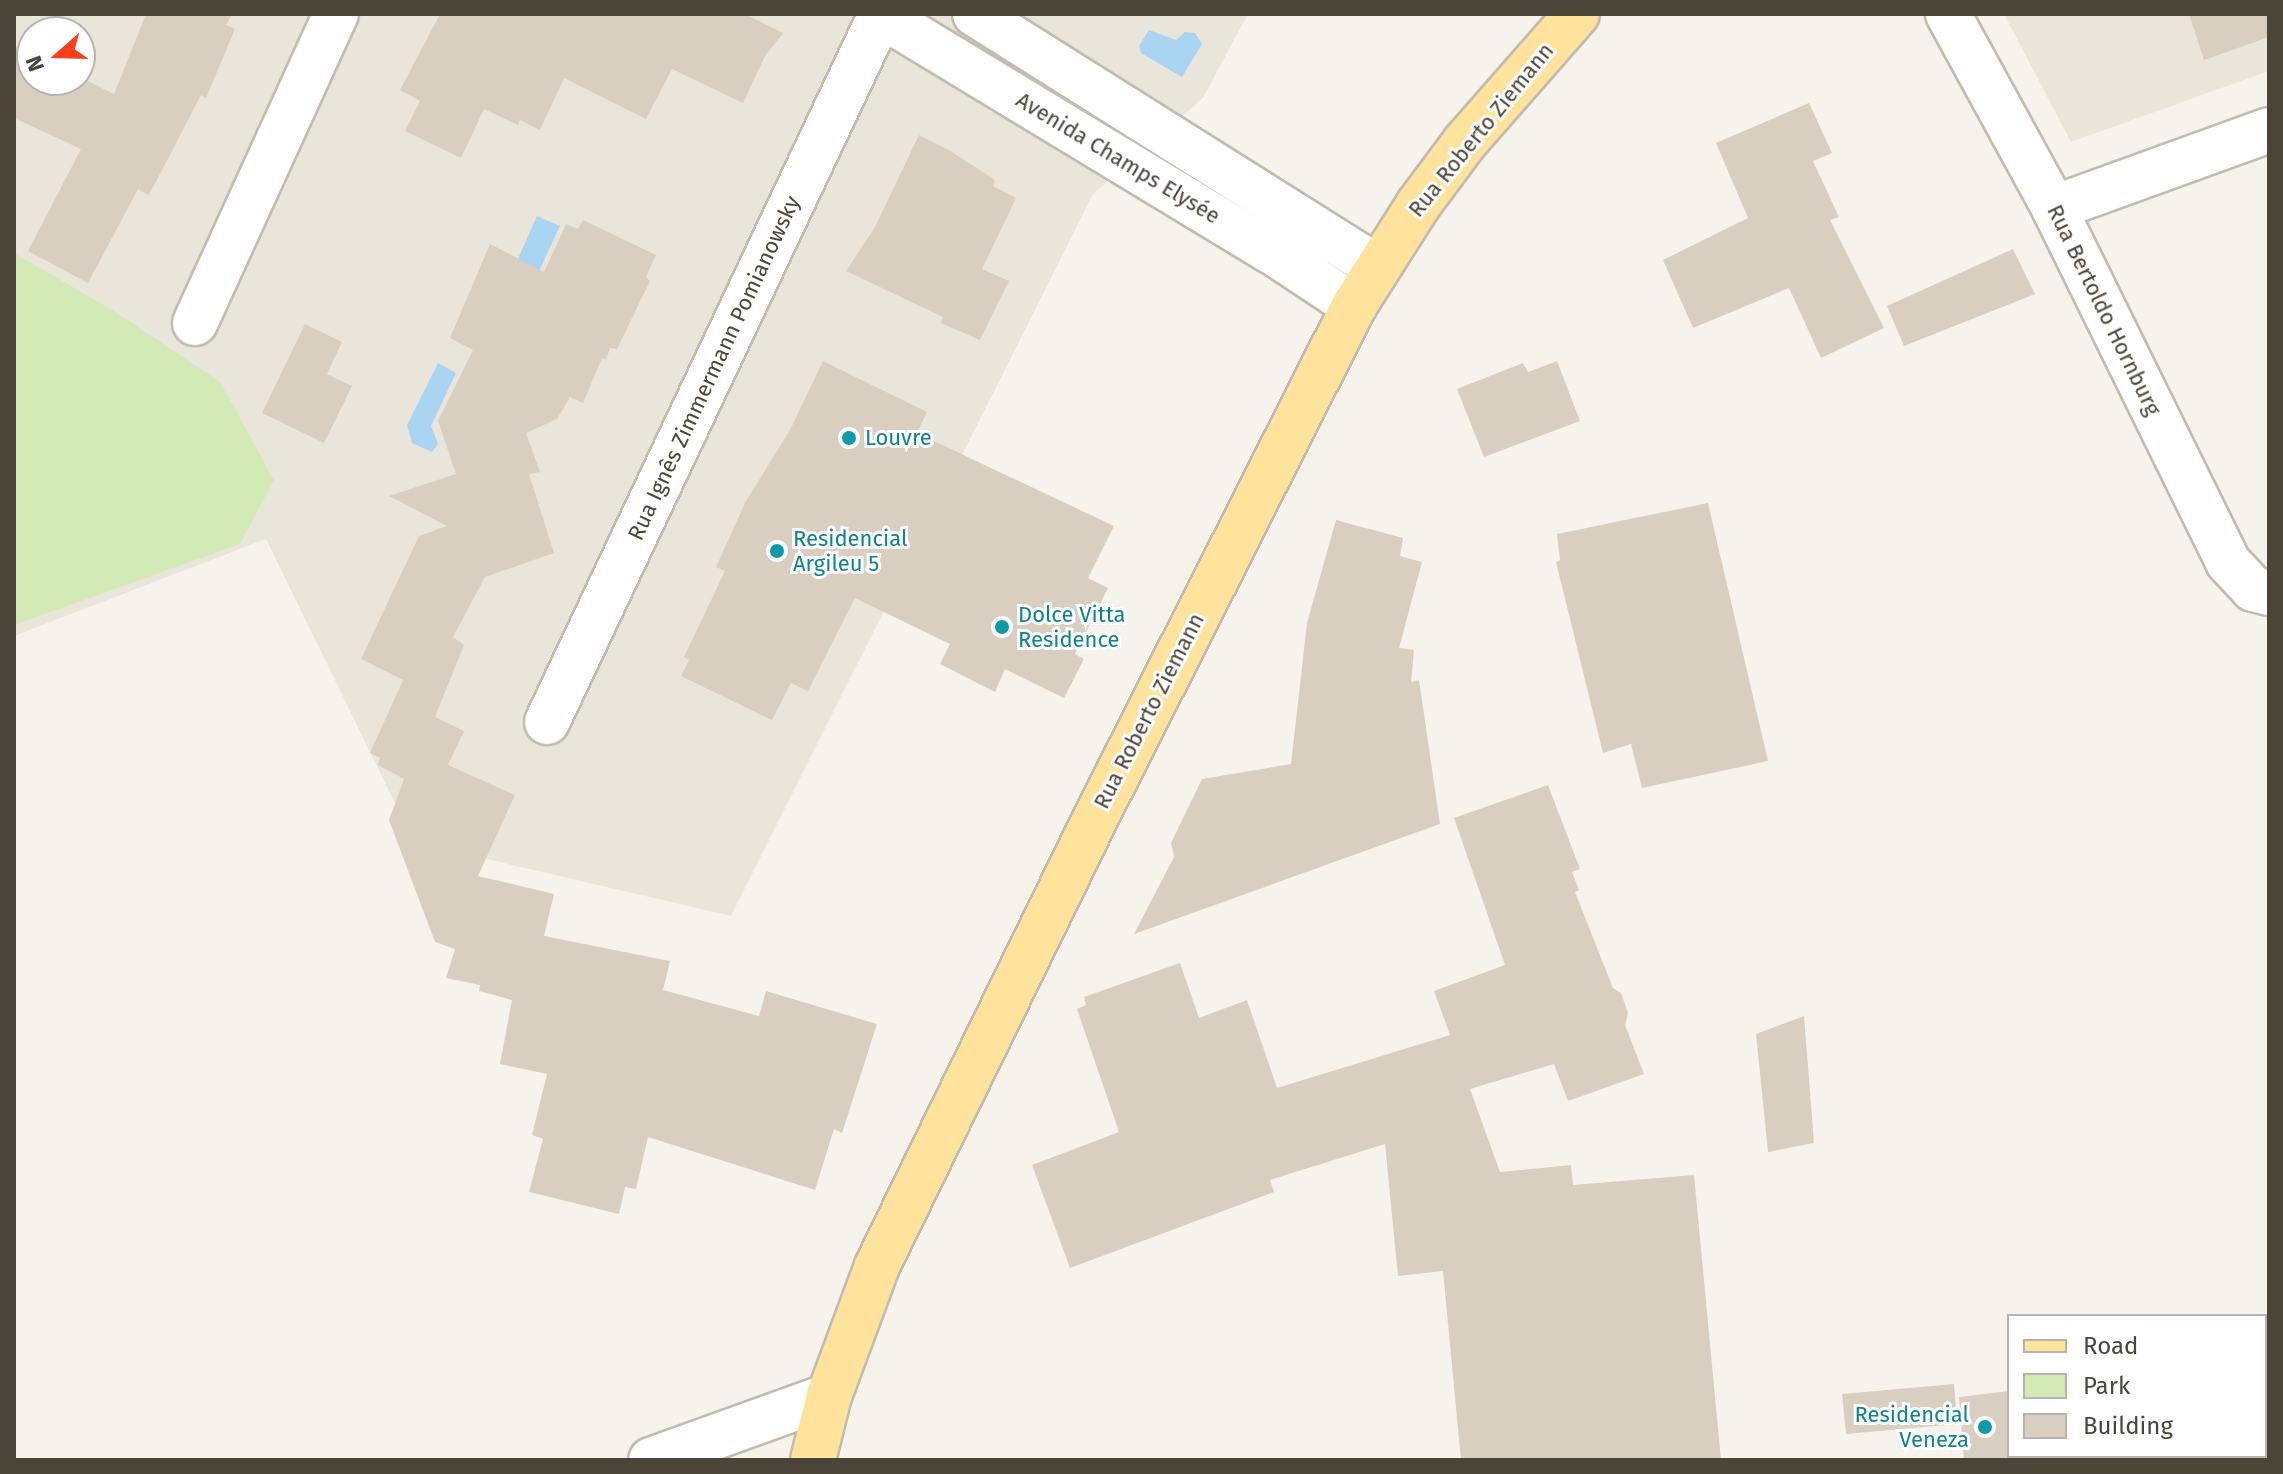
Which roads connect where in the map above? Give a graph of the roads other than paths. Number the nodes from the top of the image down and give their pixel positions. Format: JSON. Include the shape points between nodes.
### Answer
{"nodes":[{"id":1,"x":336,"y":14,"type":"edge"},
{"id":2,"x":880,"y":14,"type":"edge"},
{"id":3,"x":975,"y":14,"type":"edge"},
{"id":4,"x":1577,"y":14,"type":"edge"},
{"id":5,"x":1948,"y":14,"type":"edge"},
{"id":6,"x":2269,"y":130,"type":"edge"},
{"id":7,"x":2054,"y":208,"type":"junction"},
{"id":8,"x":1377,"y":267,"type":"junction"},
{"id":9,"x":1354,"y":306,"type":"junction"},
{"id":10,"x":195,"y":323,"type":"dead end"},
{"id":11,"x":2269,"y":593,"type":"edge"},
{"id":12,"x":547,"y":722,"type":"dead end"},
{"id":13,"x":829,"y":1396,"type":"junction"},
{"id":14,"x":651,"y":1460,"type":"edge"},
{"id":15,"x":813,"y":1460,"type":"edge"}],
"edges":[{"from":1,"to":10,"type":"street"},
{"from":2,"to":9,"type":"street","name":"Avenida Champs Elysée"},
{"from":2,"to":12,"type":"street","name":"Rua Ignês Zimmermann Pomianowsky"},
{"from":3,"to":8,"type":"street","name":"Avenida Champs Elysée"},
{"from":4,"to":8,"type":"main road","name":"Rua Roberto Ziemann","via":[[1465,142]]},
{"from":5,"to":7,"type":"street","name":"Rua Bertoldo Hornburg"},
{"from":6,"to":7,"type":"street"},
{"from":7,"to":11,"type":"street","name":"Rua Bertoldo Hornburg","via":[[2228,562],[2253,589]]},
{"from":8,"to":9,"type":"main road","name":"Rua Roberto Ziemann"},
{"from":9,"to":13,"type":"main road","name":"Rua Roberto Ziemann","via":[[941,1130],[877,1266]]},
{"from":13,"to":14,"type":"street"},
{"from":13,"to":15,"type":"main road","name":"Rua Roberto Ziemann"}]}
